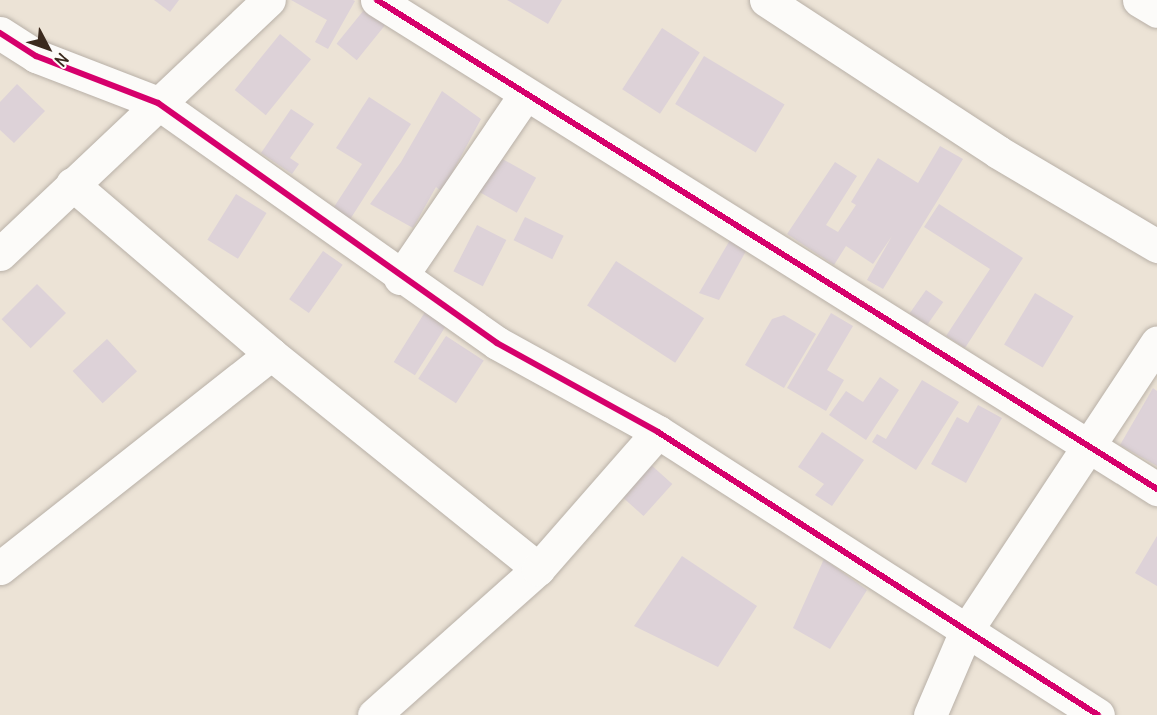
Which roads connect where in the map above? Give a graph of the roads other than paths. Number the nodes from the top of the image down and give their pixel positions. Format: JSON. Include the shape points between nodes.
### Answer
{"nodes":[{"id":1,"x":268,"y":0,"type":"edge"},
{"id":2,"x":377,"y":0,"type":"edge"},
{"id":3,"x":766,"y":0,"type":"edge"},
{"id":4,"x":1139,"y":0,"type":"edge"},
{"id":5,"x":1157,"y":11,"type":"edge"},
{"id":6,"x":0,"y":33,"type":"edge"},
{"id":7,"x":525,"y":95,"type":"junction"},
{"id":8,"x":158,"y":103,"type":"junction"},
{"id":9,"x":72,"y":184,"type":"junction"},
{"id":10,"x":1157,"y":246,"type":"edge"},
{"id":11,"x":0,"y":254,"type":"edge"},
{"id":12,"x":400,"y":278,"type":"junction"},
{"id":13,"x":1157,"y":342,"type":"edge"},
{"id":14,"x":271,"y":354,"type":"junction"},
{"id":15,"x":658,"y":432,"type":"junction"},
{"id":16,"x":1086,"y":445,"type":"junction"},
{"id":17,"x":1157,"y":489,"type":"edge"},
{"id":18,"x":0,"y":568,"type":"edge"},
{"id":19,"x":538,"y":569,"type":"junction"},
{"id":20,"x":966,"y":631,"type":"junction"},
{"id":21,"x":374,"y":715,"type":"edge"},
{"id":22,"x":930,"y":715,"type":"edge"},
{"id":23,"x":1098,"y":715,"type":"edge"}],
"edges":[{"from":1,"to":8,"type":"street"},
{"from":2,"to":7,"type":"street"},
{"from":3,"to":10,"type":"street","via":[[998,152]]},
{"from":4,"to":5,"type":"street"},
{"from":6,"to":8,"type":"street","via":[[36,56]]},
{"from":7,"to":12,"type":"street"},
{"from":7,"to":16,"type":"street"},
{"from":8,"to":9,"type":"street"},
{"from":8,"to":12,"type":"street"},
{"from":9,"to":11,"type":"street"},
{"from":9,"to":14,"type":"street"},
{"from":12,"to":15,"type":"street","via":[[497,343]]},
{"from":13,"to":16,"type":"street"},
{"from":14,"to":18,"type":"street"},
{"from":14,"to":19,"type":"street"},
{"from":15,"to":19,"type":"street"},
{"from":15,"to":20,"type":"street"},
{"from":16,"to":17,"type":"street"},
{"from":16,"to":20,"type":"street"},
{"from":19,"to":21,"type":"street"},
{"from":20,"to":22,"type":"street"},
{"from":20,"to":23,"type":"street"}]}
